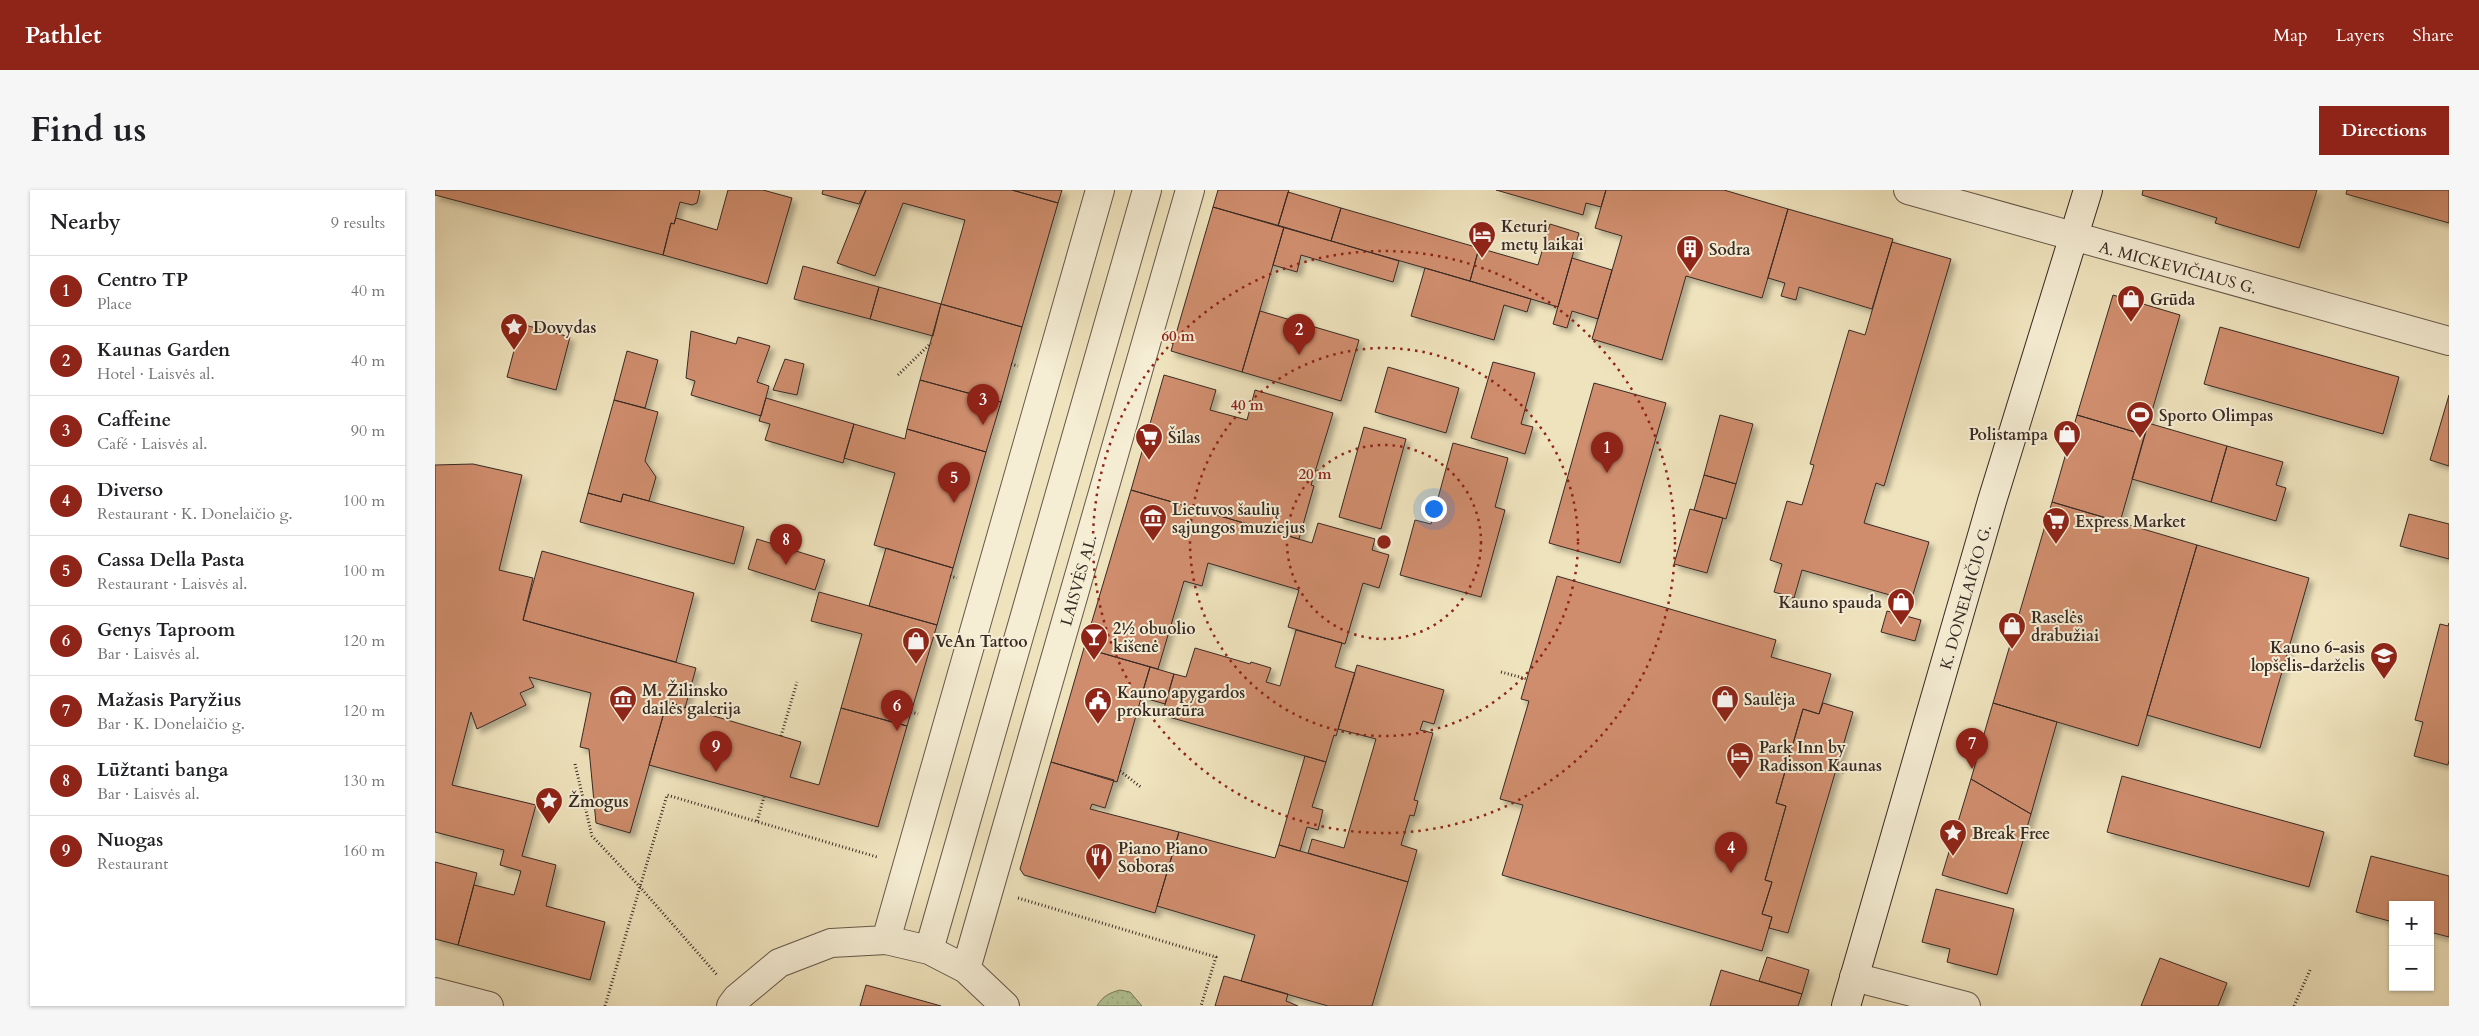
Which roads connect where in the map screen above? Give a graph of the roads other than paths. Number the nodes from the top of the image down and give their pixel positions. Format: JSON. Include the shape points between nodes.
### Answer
{"nodes":[{"id":1,"x":1101,"y":190,"type":"edge"},
{"id":2,"x":1147,"y":190,"type":"edge"},
{"id":3,"x":1189,"y":190,"type":"edge"},
{"id":4,"x":1908,"y":190,"type":"edge"},
{"id":5,"x":2089,"y":190,"type":"edge"},
{"id":6,"x":2074,"y":238,"type":"junction"},
{"id":7,"x":2449,"y":342,"type":"edge"},
{"id":8,"x":886,"y":940,"type":"junction"},
{"id":9,"x":929,"y":950,"type":"junction"},
{"id":10,"x":966,"y":969,"type":"junction"},
{"id":11,"x":1854,"y":977,"type":"junction"},
{"id":12,"x":435,"y":992,"type":"edge"},
{"id":13,"x":734,"y":1002,"type":"edge"},
{"id":14,"x":489,"y":1006,"type":"edge"},
{"id":15,"x":1005,"y":1006,"type":"edge"},
{"id":16,"x":1846,"y":1006,"type":"edge"},
{"id":17,"x":1967,"y":1006,"type":"edge"}],
"edges":[{"from":1,"to":8,"type":"street"},
{"from":2,"to":9,"type":"street"},
{"from":3,"to":10,"type":"street","name":"LAISVĖS AL."},
{"from":4,"to":6,"type":"street","name":"A. MICKEVIČIAUS G."},
{"from":5,"to":6,"type":"street","name":"K. DONELAIČIO G."},
{"from":6,"to":7,"type":"street","name":"A. MICKEVIČIAUS G."},
{"from":6,"to":11,"type":"street","name":"K. DONELAIČIO G.","via":[[1993,501]]},
{"from":8,"to":9,"type":"street"},
{"from":8,"to":13,"type":"street","via":[[831,943],[779,963]]},
{"from":9,"to":10,"type":"street"},
{"from":10,"to":15,"type":"street"},
{"from":11,"to":16,"type":"street","name":"K. DONELAIČIO G."},
{"from":11,"to":17,"type":"street"},
{"from":12,"to":14,"type":"street"}]}
